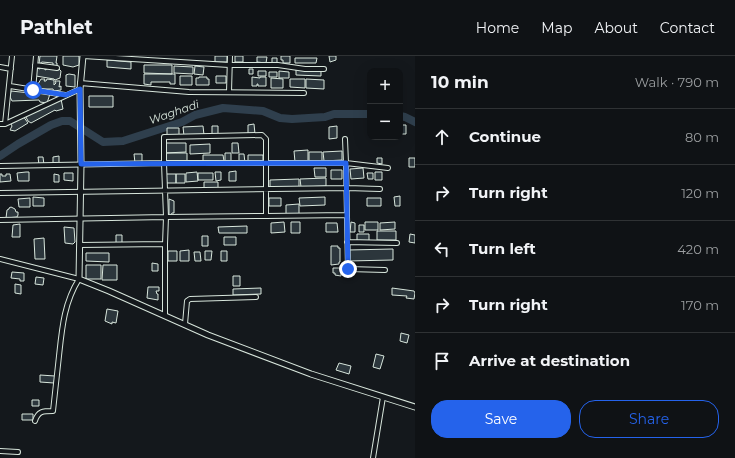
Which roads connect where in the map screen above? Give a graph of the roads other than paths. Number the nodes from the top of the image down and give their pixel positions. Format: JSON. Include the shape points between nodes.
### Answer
{"nodes":[{"id":1,"x":12,"y":56,"type":"edge"},
{"id":2,"x":36,"y":56,"type":"edge"},
{"id":3,"x":83,"y":56,"type":"edge"},
{"id":4,"x":166,"y":56,"type":"edge"},
{"id":5,"x":230,"y":56,"type":"edge"},
{"id":6,"x":129,"y":58,"type":"edge"},
{"id":7,"x":166,"y":61,"type":"junction"},
{"id":8,"x":35,"y":65,"type":"junction"},
{"id":9,"x":229,"y":65,"type":"junction"},
{"id":10,"x":0,"y":67,"type":"edge"},
{"id":11,"x":57,"y":68,"type":"dead end"},
{"id":12,"x":11,"y":69,"type":"junction"},
{"id":13,"x":324,"y":69,"type":"dead end"},
{"id":14,"x":80,"y":82,"type":"junction"},
{"id":15,"x":10,"y":86,"type":"junction"},
{"id":16,"x":80,"y":89,"type":"junction"},
{"id":17,"x":33,"y":90,"type":"junction"},
{"id":18,"x":229,"y":92,"type":"junction"},
{"id":19,"x":304,"y":93,"type":"dead end"},
{"id":20,"x":66,"y":95,"type":"junction"},
{"id":21,"x":2,"y":124,"type":"edge"},
{"id":22,"x":345,"y":139,"type":"dead end"},
{"id":23,"x":164,"y":163,"type":"junction"},
{"id":24,"x":266,"y":163,"type":"junction"},
{"id":25,"x":346,"y":163,"type":"junction"},
{"id":26,"x":81,"y":164,"type":"junction"},
{"id":27,"x":0,"y":166,"type":"edge"},
{"id":28,"x":388,"y":168,"type":"dead end"},
{"id":29,"x":346,"y":188,"type":"junction"},
{"id":30,"x":380,"y":188,"type":"dead end"},
{"id":31,"x":266,"y":189,"type":"junction"},
{"id":32,"x":164,"y":190,"type":"junction"},
{"id":33,"x":81,"y":192,"type":"junction"},
{"id":34,"x":0,"y":193,"type":"edge"},
{"id":35,"x":347,"y":215,"type":"junction"},
{"id":36,"x":266,"y":216,"type":"junction"},
{"id":37,"x":166,"y":217,"type":"junction"},
{"id":38,"x":80,"y":219,"type":"junction"},
{"id":39,"x":0,"y":220,"type":"edge"},
{"id":40,"x":347,"y":242,"type":"junction"},
{"id":41,"x":397,"y":243,"type":"dead end"},
{"id":42,"x":80,"y":244,"type":"junction"},
{"id":43,"x":165,"y":244,"type":"junction"},
{"id":44,"x":0,"y":259,"type":"edge"},
{"id":45,"x":386,"y":270,"type":"dead end"},
{"id":46,"x":79,"y":279,"type":"junction"},
{"id":47,"x":256,"y":297,"type":"dead end"},
{"id":48,"x":166,"y":315,"type":"junction"},
{"id":49,"x":186,"y":324,"type":"junction"},
{"id":50,"x":383,"y":397,"type":"junction"},
{"id":51,"x":415,"y":407,"type":"edge"},
{"id":52,"x":35,"y":421,"type":"dead end"},
{"id":53,"x":0,"y":451,"type":"edge"},
{"id":54,"x":18,"y":452,"type":"dead end"},
{"id":55,"x":373,"y":458,"type":"edge"}],
"edges":[{"from":1,"to":12,"type":"street"},
{"from":2,"to":8,"type":"street"},
{"from":3,"to":6,"type":"street"},
{"from":3,"to":14,"type":"street"},
{"from":4,"to":7,"type":"street"},
{"from":5,"to":9,"type":"street"},
{"from":6,"to":7,"type":"street"},
{"from":7,"to":9,"type":"street"},
{"from":8,"to":11,"type":"street"},
{"from":8,"to":17,"type":"street"},
{"from":9,"to":13,"type":"street","via":[[278,65]]},
{"from":9,"to":18,"type":"street"},
{"from":10,"to":12,"type":"street"},
{"from":12,"to":15,"type":"street"},
{"from":14,"to":16,"type":"street"},
{"from":14,"to":18,"type":"street","via":[[189,92]]},
{"from":15,"to":17,"type":"street"},
{"from":15,"to":21,"type":"street"},
{"from":16,"to":20,"type":"street"},
{"from":16,"to":26,"type":"street"},
{"from":17,"to":20,"type":"street"},
{"from":18,"to":19,"type":"street"},
{"from":20,"to":21,"type":"street"},
{"from":22,"to":25,"type":"street"},
{"from":23,"to":24,"type":"street"},
{"from":23,"to":24,"type":"street","via":[[164,137],[262,135],[266,139]]},
{"from":23,"to":26,"type":"street"},
{"from":23,"to":32,"type":"street"},
{"from":24,"to":25,"type":"street"},
{"from":24,"to":31,"type":"street"},
{"from":25,"to":28,"type":"street"},
{"from":25,"to":29,"type":"street"},
{"from":26,"to":27,"type":"street"},
{"from":26,"to":33,"type":"street"},
{"from":29,"to":30,"type":"street"},
{"from":29,"to":31,"type":"street"},
{"from":29,"to":35,"type":"street"},
{"from":31,"to":32,"type":"street"},
{"from":31,"to":36,"type":"street"},
{"from":32,"to":33,"type":"street"},
{"from":32,"to":37,"type":"street"},
{"from":33,"to":34,"type":"street"},
{"from":33,"to":38,"type":"street"},
{"from":35,"to":36,"type":"street"},
{"from":35,"to":40,"type":"street"},
{"from":36,"to":37,"type":"street"},
{"from":37,"to":38,"type":"street"},
{"from":37,"to":43,"type":"street"},
{"from":38,"to":39,"type":"street"},
{"from":38,"to":42,"type":"street"},
{"from":40,"to":41,"type":"street"},
{"from":40,"to":45,"type":"street","via":[[348,269]]},
{"from":42,"to":43,"type":"street"},
{"from":42,"to":46,"type":"street"},
{"from":43,"to":48,"type":"street"},
{"from":44,"to":46,"type":"street"},
{"from":46,"to":48,"type":"street"},
{"from":46,"to":52,"type":"street","via":[[67,304],[63,321],[53,411],[40,412]]},
{"from":47,"to":49,"type":"street","via":[[187,301]]},
{"from":48,"to":49,"type":"street"},
{"from":49,"to":50,"type":"street","via":[[208,335],[311,374]]},
{"from":50,"to":51,"type":"street"},
{"from":50,"to":55,"type":"street"},
{"from":53,"to":54,"type":"street"}]}
